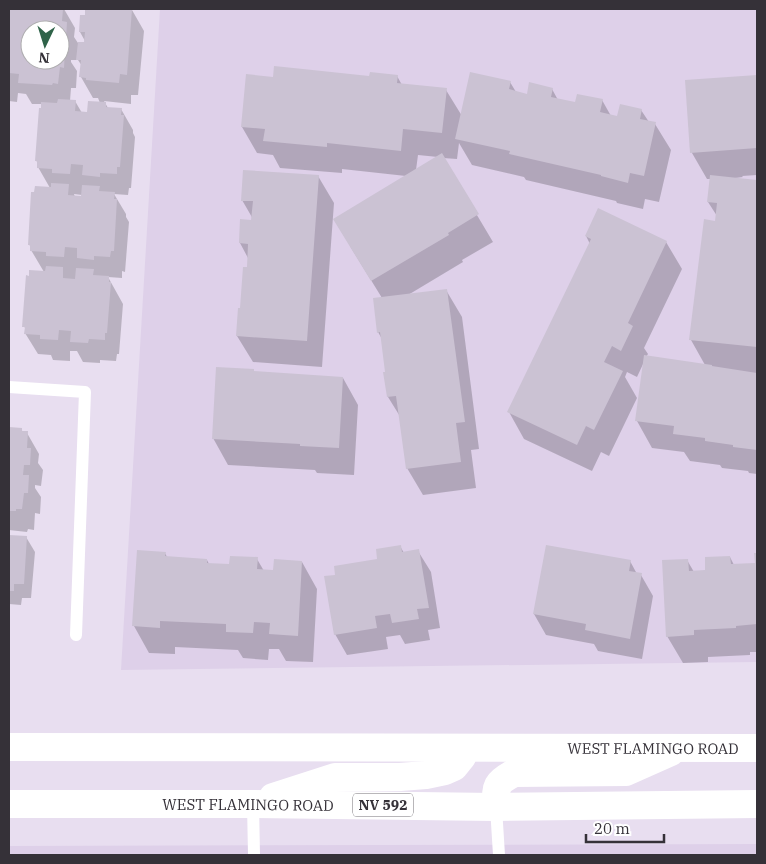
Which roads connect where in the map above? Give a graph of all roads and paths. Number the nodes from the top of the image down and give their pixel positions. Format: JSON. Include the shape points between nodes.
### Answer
{"nodes":[{"id":1,"x":9,"y":386,"type":"edge"},
{"id":2,"x":76,"y":635,"type":"dead end"},
{"id":3,"x":9,"y":747,"type":"edge"},
{"id":4,"x":466,"y":748,"type":"junction"},
{"id":5,"x":681,"y":748,"type":"junction"},
{"id":6,"x":757,"y":748,"type":"edge"},
{"id":7,"x":9,"y":804,"type":"edge"},
{"id":8,"x":253,"y":804,"type":"junction"},
{"id":9,"x":757,"y":804,"type":"edge"},
{"id":10,"x":496,"y":807,"type":"junction"},
{"id":11,"x":254,"y":855,"type":"edge"},
{"id":12,"x":500,"y":855,"type":"edge"}],
"edges":[{"from":1,"to":2,"type":"lane","via":[[85,392]]},
{"from":3,"to":4,"type":"main road","name":"WEST FLAMINGO ROAD"},
{"from":4,"to":5,"type":"main road","name":"WEST FLAMINGO ROAD"},
{"from":4,"to":8,"type":"main road","via":[[454,767],[446,771],[400,777],[335,777]]},
{"from":5,"to":6,"type":"main road","name":"WEST FLAMINGO ROAD"},
{"from":5,"to":10,"type":"main road","via":[[626,772],[514,773],[502,780],[496,789]]},
{"from":7,"to":8,"type":"main road","name":"WEST FLAMINGO ROAD","number":"NV 592"},
{"from":8,"to":10,"type":"main road","name":"WEST FLAMINGO ROAD","number":"NV 592"},
{"from":8,"to":11,"type":"lane"},
{"from":9,"to":10,"type":"main road","name":"WEST FLAMINGO ROAD","number":"NV 592"},
{"from":10,"to":12,"type":"lane"}]}
